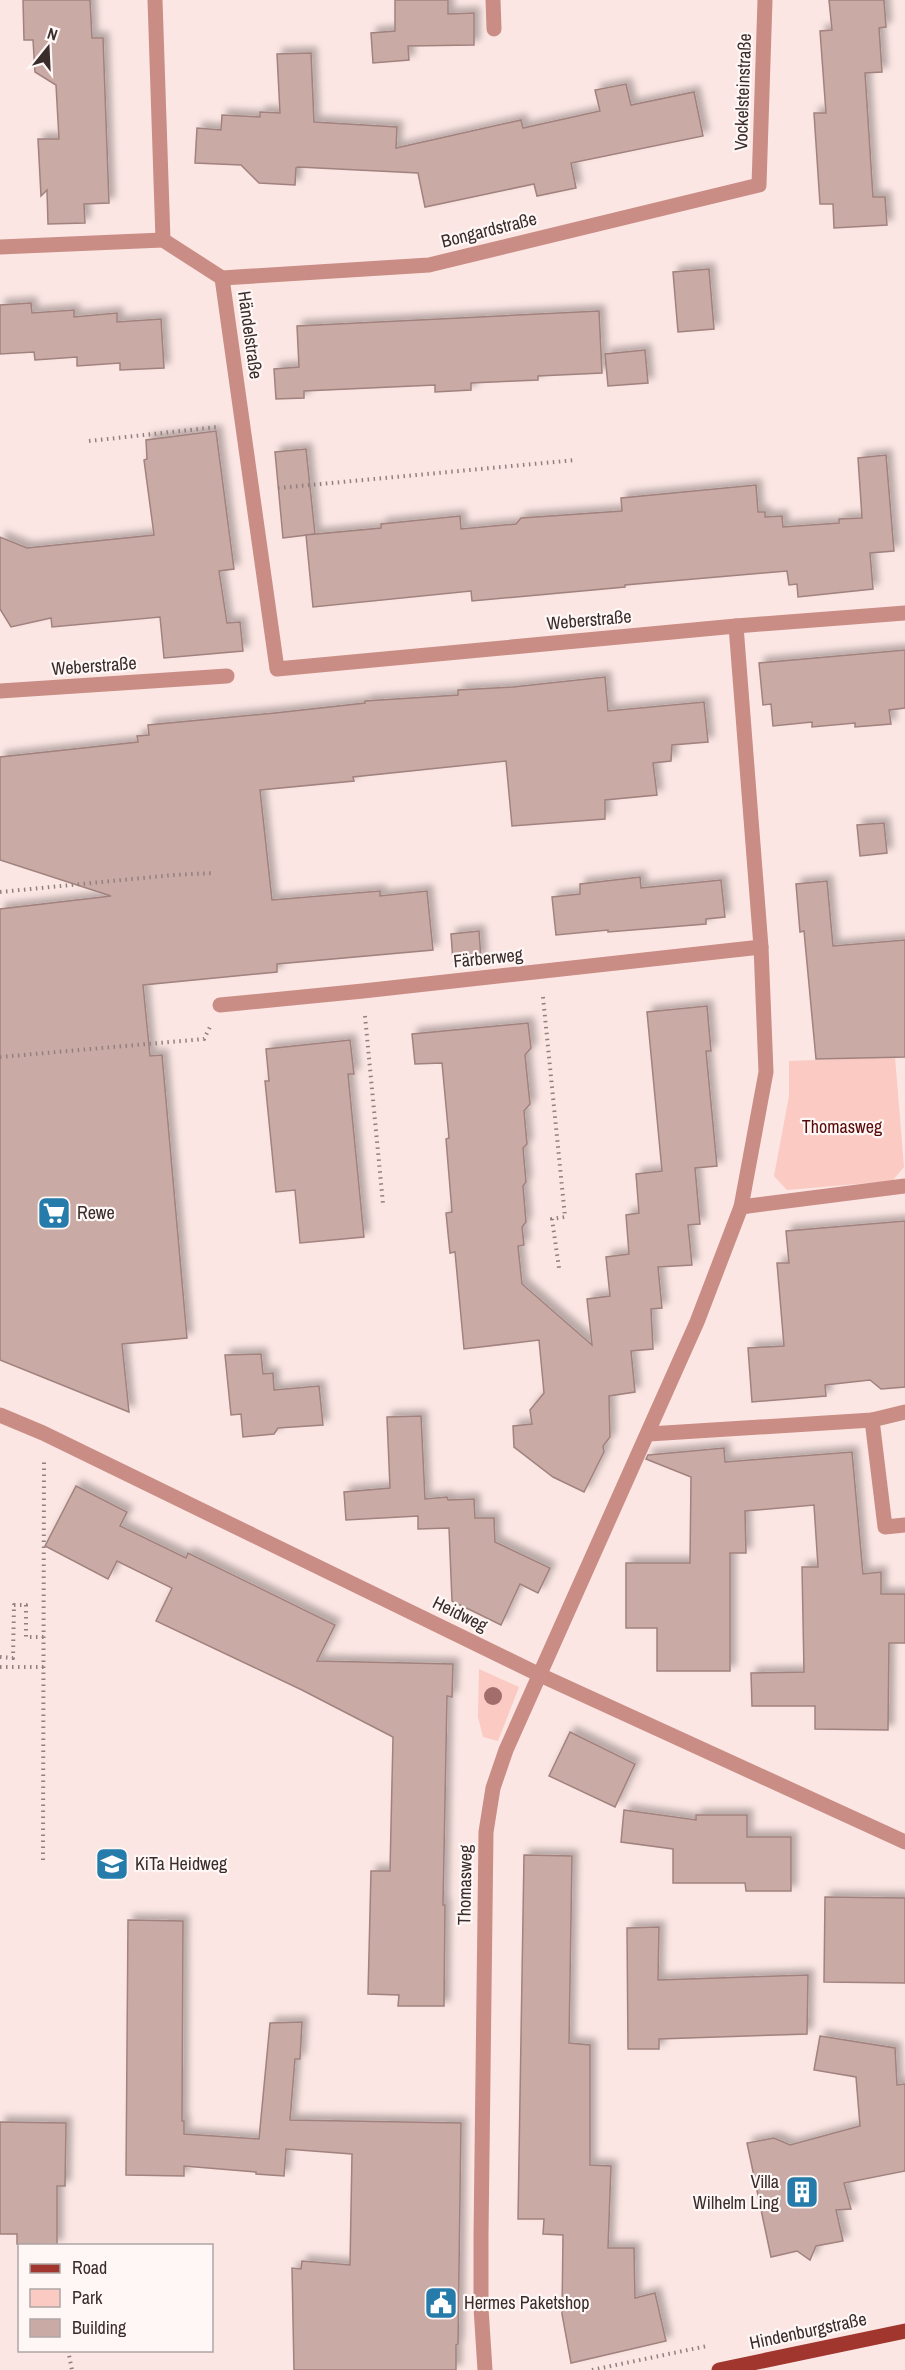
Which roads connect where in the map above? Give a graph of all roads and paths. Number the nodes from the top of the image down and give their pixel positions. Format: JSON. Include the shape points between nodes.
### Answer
{"nodes":[{"id":1,"x":155,"y":0,"type":"edge"},
{"id":2,"x":493,"y":0,"type":"edge"},
{"id":3,"x":765,"y":0,"type":"edge"},
{"id":4,"x":494,"y":29,"type":"dead end"},
{"id":5,"x":759,"y":185,"type":"joint"},
{"id":6,"x":163,"y":240,"type":"junction"},
{"id":7,"x":0,"y":247,"type":"edge"},
{"id":8,"x":222,"y":278,"type":"junction"},
{"id":9,"x":243,"y":424,"type":"junction"},
{"id":10,"x":89,"y":441,"type":"dead end"},
{"id":11,"x":576,"y":460,"type":"dead end"},
{"id":12,"x":253,"y":491,"type":"junction"},
{"id":13,"x":905,"y":613,"type":"edge"},
{"id":14,"x":736,"y":626,"type":"junction"},
{"id":15,"x":277,"y":669,"type":"joint"},
{"id":16,"x":227,"y":676,"type":"dead end"},
{"id":17,"x":0,"y":691,"type":"edge"},
{"id":18,"x":214,"y":873,"type":"dead end"},
{"id":19,"x":0,"y":892,"type":"edge"},
{"id":20,"x":761,"y":947,"type":"junction"},
{"id":21,"x":540,"y":972,"type":"junction"},
{"id":22,"x":363,"y":991,"type":"junction"},
{"id":23,"x":220,"y":1005,"type":"joint"},
{"id":24,"x":0,"y":1057,"type":"edge"},
{"id":25,"x":905,"y":1186,"type":"edge"},
{"id":26,"x":383,"y":1204,"type":"dead end"},
{"id":27,"x":741,"y":1207,"type":"junction"},
{"id":28,"x":559,"y":1268,"type":"dead end"},
{"id":29,"x":905,"y":1412,"type":"edge"},
{"id":30,"x":0,"y":1415,"type":"edge"},
{"id":31,"x":872,"y":1420,"type":"junction"},
{"id":32,"x":43,"y":1433,"type":"junction"},
{"id":33,"x":649,"y":1434,"type":"junction"},
{"id":34,"x":905,"y":1525,"type":"edge"},
{"id":35,"x":45,"y":1637,"type":"junction"},
{"id":36,"x":0,"y":1657,"type":"edge"},
{"id":37,"x":0,"y":1667,"type":"edge"},
{"id":38,"x":44,"y":1667,"type":"junction"},
{"id":39,"x":540,"y":1675,"type":"junction"},
{"id":40,"x":905,"y":1842,"type":"edge"},
{"id":41,"x":44,"y":1860,"type":"dead end"},
{"id":42,"x":905,"y":2331,"type":"edge"},
{"id":43,"x":68,"y":2352,"type":"edge"},
{"id":44,"x":72,"y":2370,"type":"edge"},
{"id":45,"x":485,"y":2370,"type":"edge"},
{"id":46,"x":719,"y":2370,"type":"edge"}],
"edges":[{"from":1,"to":6,"type":"street"},
{"from":2,"to":4,"type":"street"},
{"from":3,"to":5,"type":"street","name":"Vockelsteinstraße"},
{"from":5,"to":8,"type":"street","name":"Bongardstraße","via":[[429,265]]},
{"from":6,"to":7,"type":"street"},
{"from":6,"to":8,"type":"street","name":"Händelstraße"},
{"from":8,"to":9,"type":"street","name":"Händelstraße"},
{"from":9,"to":10,"type":"path"},
{"from":9,"to":12,"type":"street","name":"Händelstraße"},
{"from":11,"to":12,"type":"path"},
{"from":12,"to":15,"type":"street","name":"Händelstraße"},
{"from":13,"to":14,"type":"street","name":"Weberstraße"},
{"from":14,"to":15,"type":"street","name":"Weberstraße"},
{"from":14,"to":20,"type":"street","name":"Thomasweg"},
{"from":16,"to":17,"type":"street","name":"Weberstraße"},
{"from":18,"to":19,"type":"path"},
{"from":20,"to":21,"type":"street","name":"Färberweg"},
{"from":20,"to":27,"type":"street","name":"Thomasweg","via":[[766,1072]]},
{"from":21,"to":22,"type":"street","name":"Färberweg"},
{"from":21,"to":28,"type":"path","via":[[565,1217],[552,1219]]},
{"from":22,"to":23,"type":"street","name":"Färberweg"},
{"from":22,"to":26,"type":"path"},
{"from":23,"to":24,"type":"path","via":[[204,1039]]},
{"from":25,"to":27,"type":"street"},
{"from":27,"to":33,"type":"street","name":"Thomasweg","via":[[698,1322]]},
{"from":29,"to":31,"type":"street"},
{"from":30,"to":32,"type":"street","name":"Heidweg"},
{"from":31,"to":33,"type":"street"},
{"from":31,"to":34,"type":"street","via":[[885,1527]]},
{"from":32,"to":35,"type":"path"},
{"from":32,"to":39,"type":"street","name":"Heidweg"},
{"from":33,"to":39,"type":"street","name":"Thomasweg"},
{"from":35,"to":36,"type":"path","via":[[26,1637],[26,1605],[14,1605],[13,1658]]},
{"from":35,"to":38,"type":"path"},
{"from":37,"to":38,"type":"path"},
{"from":38,"to":41,"type":"path"},
{"from":39,"to":40,"type":"street","name":"Heidweg"},
{"from":39,"to":45,"type":"street","name":"Thomasweg","via":[[506,1750],[493,1788],[486,1832],[481,2223]]},
{"from":42,"to":46,"type":"main road","name":"Hindenburgstraße"},
{"from":43,"to":44,"type":"path"}]}
